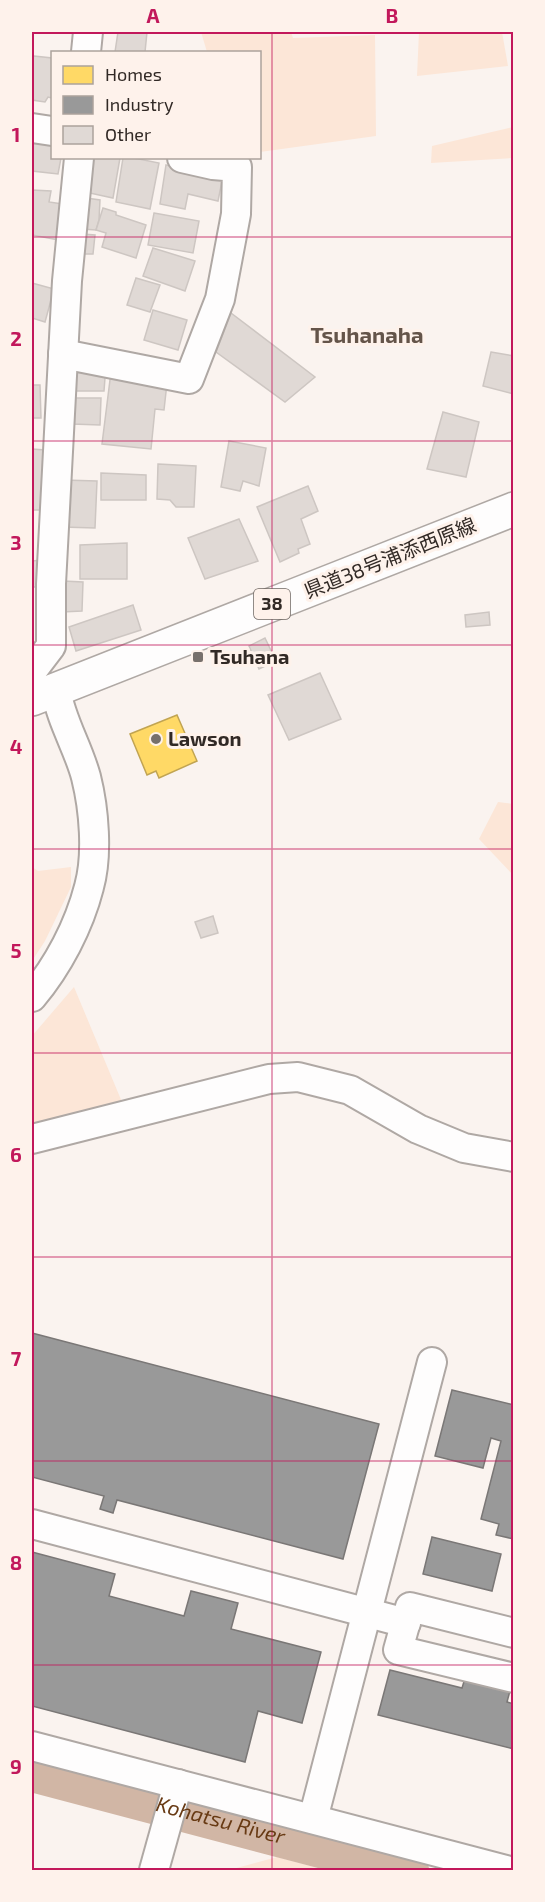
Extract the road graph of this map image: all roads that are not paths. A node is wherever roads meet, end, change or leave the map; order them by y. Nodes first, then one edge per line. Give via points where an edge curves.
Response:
1 (88, 32) edge
2 (86, 51) edge
3 (32, 128) edge
4 (51, 131) edge
5 (79, 159) edge
6 (186, 159) edge
7 (63, 354) junction
8 (513, 509) edge
9 (41, 647) edge
10 (38, 688) edge
11 (32, 997) edge
12 (32, 1138) edge
13 (513, 1156) edge
14 (432, 1362) dead end
15 (32, 1524) edge
16 (366, 1612) junction
17 (405, 1623) junction
18 (513, 1633) edge
19 (513, 1678) edge
20 (32, 1746) edge
21 (176, 1791) junction
22 (313, 1820) junction
23 (154, 1870) edge
24 (506, 1870) edge

1 - 2 street
3 - 4 street
5 - 7 street
6 - 7 street via 237,167 236,214 220,299 189,379
7 - 9 street via 51,584
8 - 10 main road, 県道38号浦添西原線 / 38
9 - 10 street
10 - 11 street via 60,710 85,776 94,857 90,887 78,919 60,957
12 - 13 street via 269,1079 298,1077 350,1090 418,1129 464,1148
14 - 16 street
15 - 16 street
16 - 17 street
16 - 22 street
17 - 18 street via 410,1607
17 - 19 street via 398,1650
20 - 21 street
21 - 22 street
21 - 23 street
22 - 24 street

